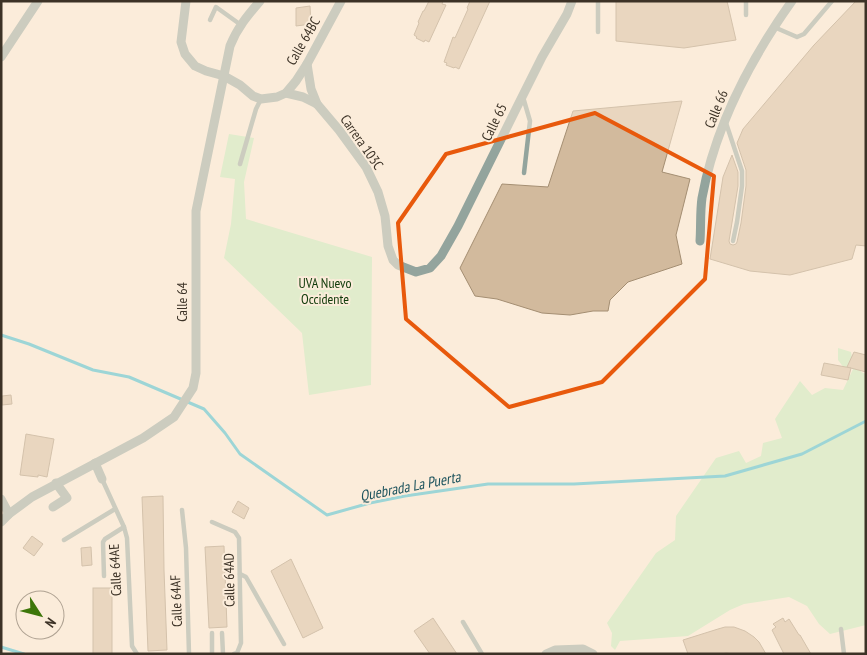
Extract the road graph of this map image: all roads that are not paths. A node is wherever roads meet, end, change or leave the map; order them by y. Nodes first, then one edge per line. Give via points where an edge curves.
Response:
1 (38, 1) edge
2 (260, 1) edge
3 (572, 1) edge
4 (598, 1) edge
5 (746, 1) edge
6 (792, 1) edge
7 (832, 1) edge
8 (340, 2) edge
9 (186, 3) edge
10 (746, 15) dead end
11 (210, 20) dead end
12 (241, 25) junction
13 (774, 27) junction
14 (598, 32) dead end
15 (1, 57) edge
16 (307, 64) junction
17 (224, 76) junction
18 (286, 92) junction
19 (522, 96) junction
20 (261, 99) junction
21 (317, 104) junction
22 (725, 119) junction
23 (240, 164) dead end
24 (524, 173) dead end
25 (700, 241) dead end
26 (733, 241) dead end
27 (441, 256) joint
28 (95, 463) junction
29 (102, 479) joint
30 (56, 483) junction
31 (1, 499) edge
32 (52, 507) dead end
33 (115, 509) junction
34 (182, 510) dead end
35 (9, 514) junction
36 (1, 522) edge
37 (212, 522) dead end
38 (124, 528) junction
39 (64, 540) dead end
40 (240, 574) junction
41 (104, 576) dead end
42 (463, 622) dead end
43 (841, 629) dead end
44 (212, 633) dead end
45 (222, 633) dead end
46 (284, 644) dead end
47 (136, 653) edge
48 (236, 653) edge
49 (189, 654) edge
50 (212, 654) edge
51 (222, 654) edge
52 (482, 654) edge
53 (546, 654) edge
54 (593, 654) edge
55 (844, 654) edge

1 - 15 street
2 - 12 street, Calle 64
3 - 19 street, Calle 65
4 - 14 lane
5 - 10 lane
6 - 13 street, Calle 66
7 - 13 lane via 804,34 797,36
8 - 16 street, Calle 64BC
9 - 17 street via 181,42 185,54 195,66
11 - 12 lane via 216,7
12 - 17 street, Calle 64 via 230,46
13 - 22 street, Calle 66
16 - 18 street, Calle 64BC
16 - 21 street
17 - 20 street
17 - 28 street, Calle 64 via 196,211 196,373 193,388 174,417 143,438
18 - 20 street via 278,97
18 - 21 street
19 - 24 lane via 530,121
19 - 27 street, Calle 65
20 - 23 lane
21 - 27 street, Carrera 103C via 366,167 385,216 393,260 416,272 430,268
22 - 25 street, Calle 66 via 702,200
22 - 26 lane via 742,171
28 - 29 street, Calle 64AE
28 - 30 street, Calle 64
29 - 33 lane, Calle 64AE
30 - 32 street via 67,498
30 - 35 street, Calle 64
31 - 35 street
33 - 38 lane, Calle 64AE
33 - 39 lane
34 - 49 lane, Calle 64AF
35 - 36 street, Calle 64
37 - 40 lane, Calle 64AD via 234,532 239,538
38 - 41 lane via 103,542
38 - 47 lane, Calle 64AE via 128,542 132,646
40 - 46 lane via 246,577
40 - 48 lane, Calle 64AD via 241,643
42 - 52 lane
43 - 55 lane
44 - 50 lane
45 - 51 lane
53 - 54 street via 555,650 583,649

